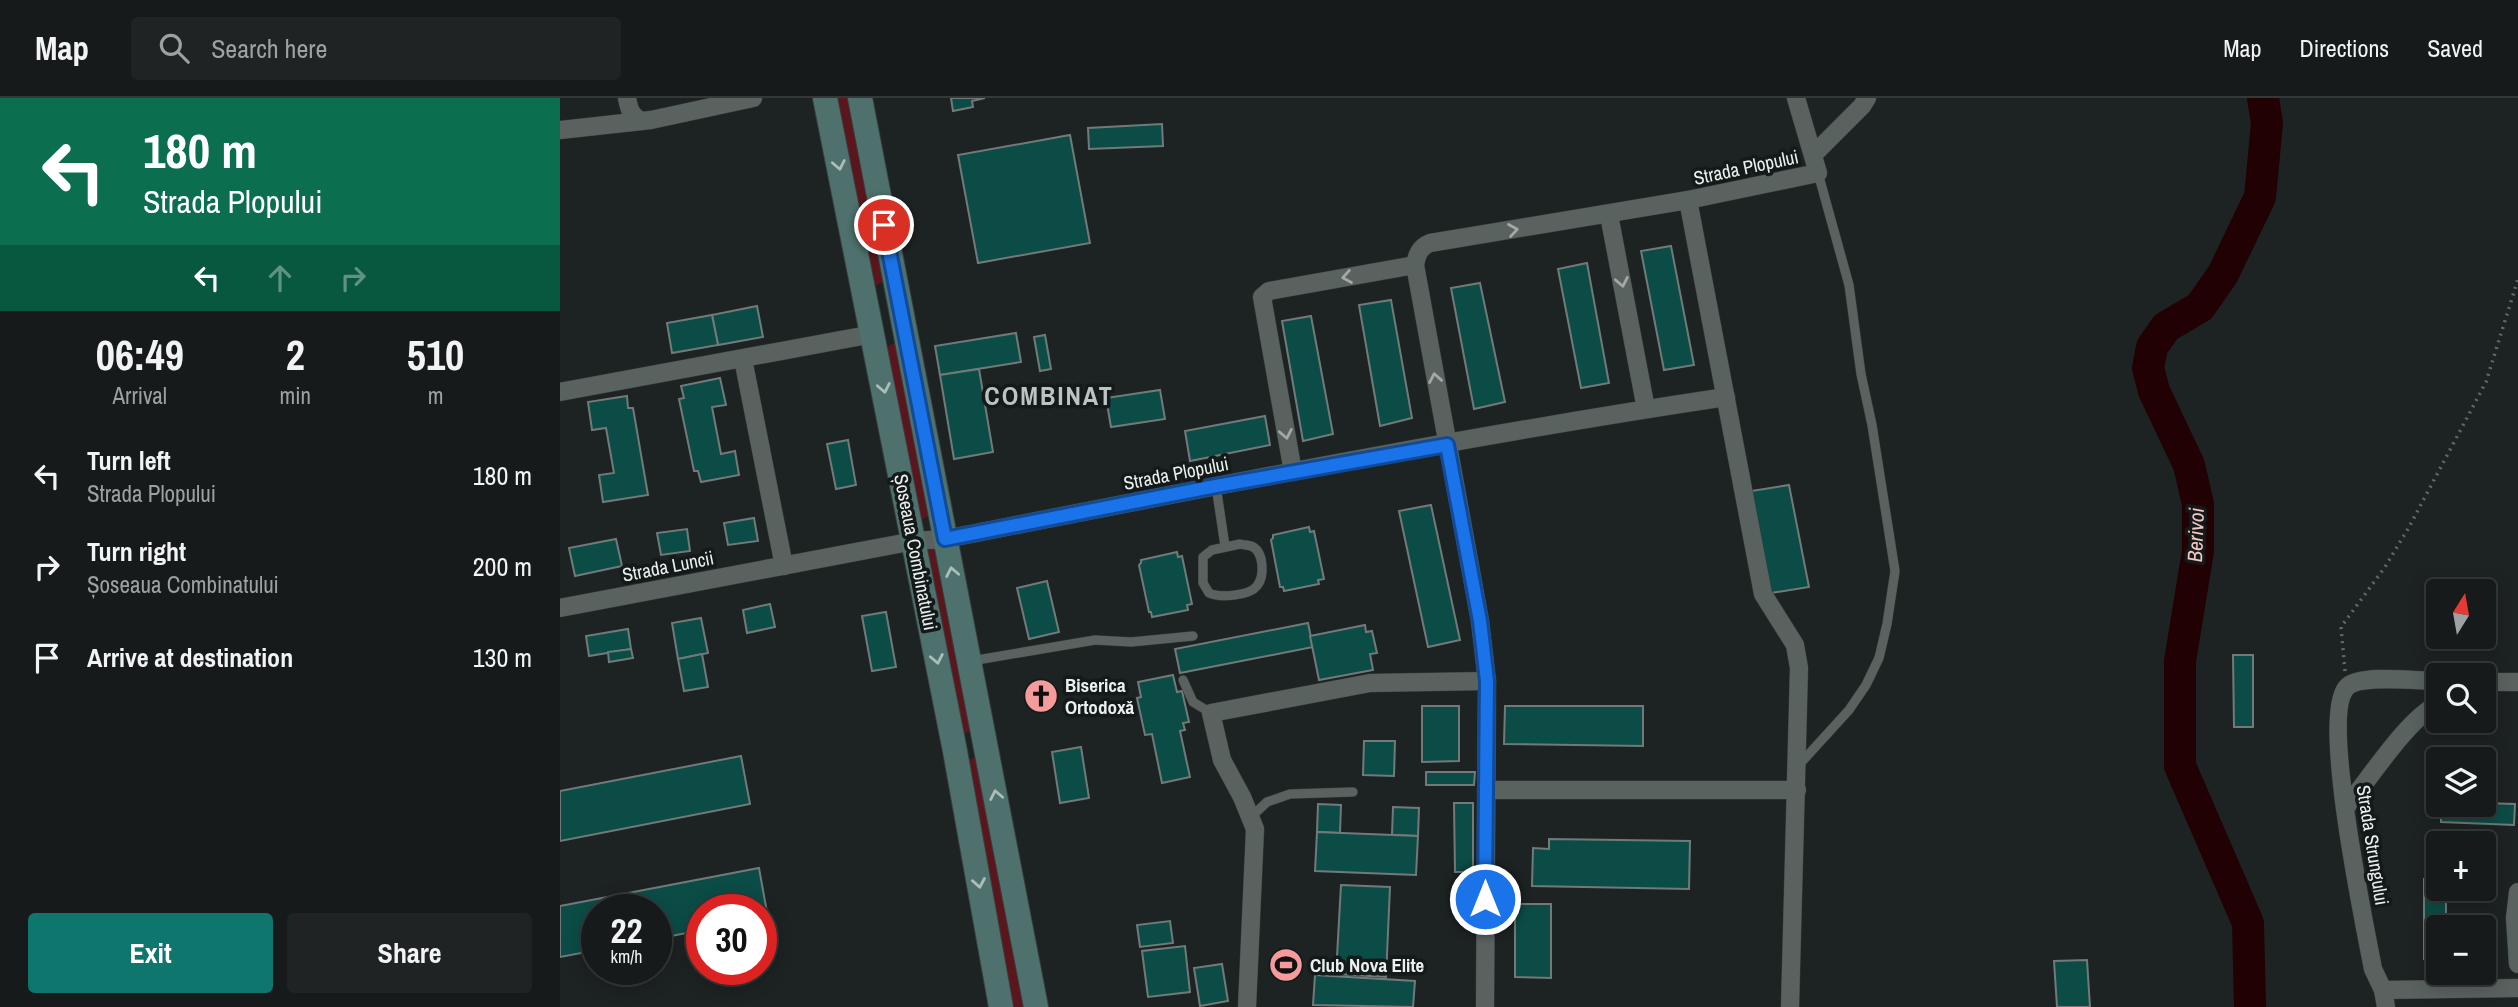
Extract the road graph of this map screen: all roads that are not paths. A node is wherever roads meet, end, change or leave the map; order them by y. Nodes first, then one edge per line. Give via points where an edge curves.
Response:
1 (627, 98) edge
2 (753, 98) edge
3 (825, 98) edge
4 (860, 98) edge
5 (1796, 98) edge
6 (1867, 98) edge
7 (641, 121) junction
8 (560, 131) edge
9 (1814, 154) junction
10 (1818, 173) junction
11 (1688, 200) junction
12 (1609, 215) junction
13 (1415, 265) junction
14 (903, 327) junction
15 (873, 334) junction
16 (743, 359) junction
17 (560, 392) edge
18 (1726, 397) junction
19 (1646, 409) junction
20 (1447, 445) junction
21 (1293, 472) junction
22 (1216, 486) junction
23 (945, 539) junction
24 (914, 541) junction
25 (1225, 546) junction
26 (784, 566) junction
27 (560, 608) edge
28 (1193, 636) dead end
29 (970, 662) junction
30 (1183, 680) dead end
31 (1487, 681) junction
32 (2426, 681) edge
33 (2518, 682) edge
34 (2496, 683) edge
35 (2426, 711) edge
36 (1211, 713) junction
37 (986, 746) junction
38 (955, 751) junction
39 (1797, 767) junction
40 (1486, 790) junction
41 (1797, 790) junction
42 (1353, 792) dead end
43 (2345, 808) junction
44 (1250, 818) junction
45 (2518, 892) edge
46 (2518, 964) edge
47 (2518, 988) edge
48 (2385, 998) edge
49 (1001, 1007) edge
50 (1036, 1007) edge
51 (1247, 1007) edge
52 (1485, 1007) edge
53 (1790, 1007) edge

1 - 7 street via 629,109
2 - 7 street
3 -> 15 main road, Șoseaua Combinatului
4 - 14 main road, Șoseaua Combinatului
5 - 9 street, Strada Plopului
6 - 9 street
7 - 8 street
9 - 10 street, Strada Plopului
10 - 11 street, Strada Plopului
10 - 39 lane via 1849,285 1895,571 1879,658 1866,685
11 - 12 street, Strada Plopului
11 - 18 street, Strada Plopului
13 -> 12 street, Strada Plopului via 1418,253 1430,243
12 -> 19 street
20 -> 13 street
13 -> 21 street via 1269,291 1262,298
14 - 15 main road
14 - 23 main road, Șoseaua Combinatului
15 - 16 street
15 -> 24 main road, Șoseaua Combinatului
16 - 17 street
16 - 26 street
18 - 19 street, Strada Plopului
18 - 39 street, Strada Plopului via 1763,594 1795,645 1800,668
19 - 20 street, Strada Plopului
20 - 21 street, Strada Plopului
20 - 31 street
21 - 22 street, Strada Plopului
22 - 23 street, Strada Plopului
22 - 25 lane
23 - 24 street, Strada Plopului
29 -> 23 main road, Șoseaua Combinatului
24 - 26 street, Strada Luncii
24 -> 38 main road, Șoseaua Combinatului
25 - 25 lane via 1253,546 1260,554 1262,574 1250,591 1222,596 1205,587 1203,557
26 - 27 street, Strada Luncii
28 - 29 lane via 1095,640
29 - 37 main road, Șoseaua Combinatului
30 - 36 lane via 1193,702
31 - 36 street via 1370,683
31 - 40 street
32 - 43 street, Strada Strungului via 2362,680 2346,687 2340,699 2338,740
33 - 34 street
35 - 43 street
36 - 44 street via 1222,760
37 - 38 main road
50 -> 37 main road, Șoseaua Combinatului
38 -> 49 main road, Șoseaua Combinatului
39 - 41 street
40 - 41 street
40 - 52 street
41 - 53 street
42 - 44 lane via 1290,794 1267,802
43 - 48 street, Strada Strungului via 2373,969
44 - 51 street via 1255,829
45 - 46 street
47 - 48 street

